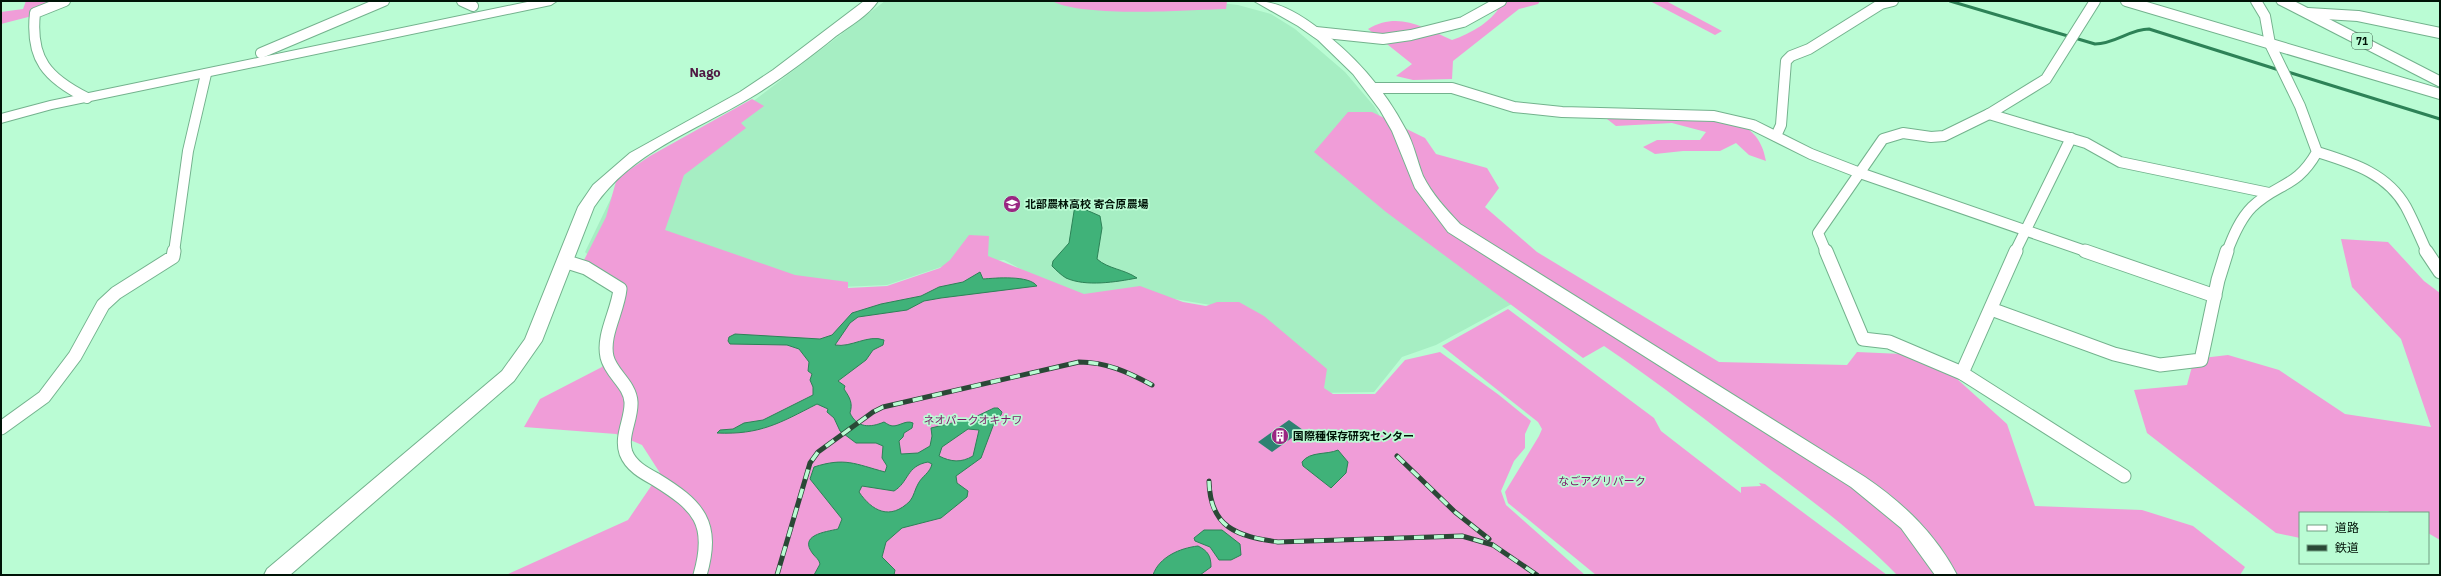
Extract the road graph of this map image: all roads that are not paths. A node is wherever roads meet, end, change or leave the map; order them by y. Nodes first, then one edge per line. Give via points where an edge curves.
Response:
1 (65, 1) edge
2 (384, 1) edge
3 (462, 1) edge
4 (551, 1) edge
5 (872, 1) edge
6 (1260, 1) edge
7 (1501, 1) edge
8 (1893, 1) edge
9 (2095, 1) edge
10 (2126, 1) edge
11 (2256, 1) edge
12 (2283, 1) edge
13 (473, 6) dead end
14 (2308, 13) junction
15 (1316, 32) junction
16 (2440, 33) edge
17 (2270, 44) junction
18 (261, 53) dead end
19 (206, 74) junction
20 (2440, 82) edge
21 (1372, 88) junction
22 (2440, 94) edge
23 (87, 98) junction
24 (1989, 114) junction
25 (1, 119) edge
26 (1776, 136) junction
27 (2071, 138) junction
28 (2317, 152) junction
29 (1860, 173) junction
30 (2268, 193) junction
31 (2025, 230) junction
32 (564, 261) junction
33 (2440, 272) edge
34 (2215, 296) junction
35 (1991, 309) junction
36 (1962, 373) junction
37 (1, 428) edge
38 (2124, 476) dead end
39 (275, 575) edge
40 (700, 575) edge
41 (1946, 575) edge

1 - 23 street via 35,12 34,41 41,64 69,90
2 - 18 street
3 - 13 street
4 - 19 street
5 - 32 street via 746,94 643,152 610,174 593,194
6 - 15 street via 1285,12
7 - 15 street via 1463,22 1411,35 1383,39
8 - 26 street via 1881,4 1786,61 1781,125
9 - 24 street via 2046,79
10 - 17 street
11 - 17 street via 2265,16
12 - 14 main road, 71
14 - 16 street via 2364,16
14 - 20 main road, 71
15 - 21 street via 1336,48
17 - 22 street
17 - 28 street via 2300,106
19 - 23 street
19 - 37 street via 188,151 173,257 116,293 103,305 75,356 44,397
21 - 26 street via 1452,88 1514,107 1554,112 1714,116 1753,125
21 - 41 street via 1389,112 1406,144 1418,181 1434,206 1454,228 1858,482 1910,522 1930,546
23 - 25 street
24 - 27 street
24 - 29 street via 1943,136 1892,133 1883,139
26 - 29 street via 1811,154
27 - 30 street via 2086,143 2120,162
27 - 31 street
28 - 30 street via 2297,179
28 - 33 street via 2378,174 2393,188 2414,221 2433,265
29 - 31 street
29 - 36 street via 1818,233 1864,339 1889,342
30 - 34 street via 2250,209 2233,234
31 - 34 street
31 - 35 street
32 - 39 street via 533,341 508,376
32 - 40 street via 576,262 620,289 620,299 606,348 606,360 628,389 631,404 624,430 624,445 630,460 685,499 698,512 705,526 706,558
34 - 35 street via 2201,360 2180,364 2160,365 2114,354
35 - 36 street
36 - 38 street

